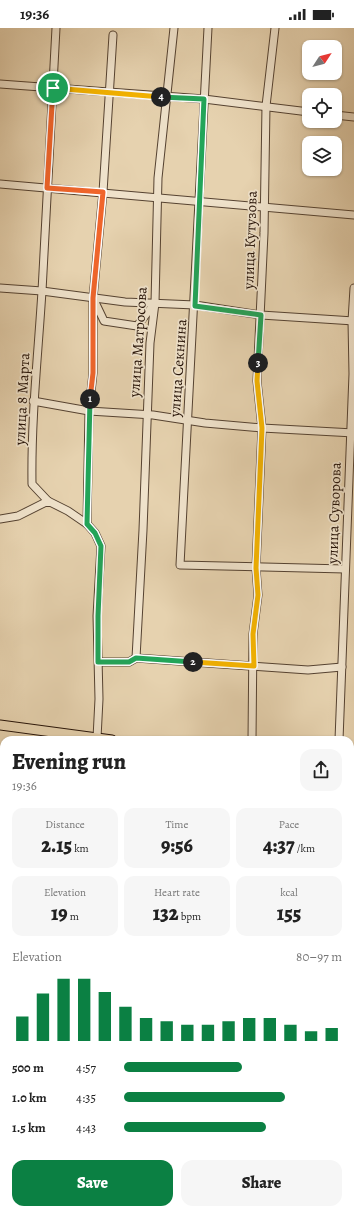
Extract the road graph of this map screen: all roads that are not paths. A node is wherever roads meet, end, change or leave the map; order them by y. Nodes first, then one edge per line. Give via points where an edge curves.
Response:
1 (56, 28) edge
2 (174, 28) edge
3 (208, 28) edge
4 (275, 28) edge
5 (113, 35) dead end
6 (0, 84) edge
7 (53, 88) junction
8 (110, 91) junction
9 (168, 98) junction
10 (204, 99) junction
11 (266, 106) junction
12 (302, 111) edge
13 (342, 116) edge
14 (354, 117) edge
15 (0, 184) edge
16 (47, 188) junction
17 (103, 192) junction
18 (157, 197) junction
19 (198, 202) junction
20 (264, 208) junction
21 (354, 215) edge
22 (0, 288) edge
23 (354, 288) edge
24 (42, 291) junction
25 (93, 298) junction
26 (155, 303) junction
27 (195, 306) junction
28 (261, 315) junction
29 (353, 321) edge
30 (33, 401) junction
31 (89, 411) junction
32 (146, 414) junction
33 (187, 419) junction
34 (262, 428) junction
35 (352, 433) edge
36 (48, 501) junction
37 (0, 519) edge
38 (87, 524) junction
39 (256, 568) junction
40 (345, 570) junction
41 (136, 658) junction
42 (98, 662) junction
43 (254, 666) junction
44 (342, 667) junction
45 (0, 725) edge
46 (82, 736) edge
47 (97, 736) edge
48 (252, 736) edge
49 (340, 736) edge

1 - 7 street
2 - 9 street, улица Матросова
3 - 10 street, улица Секнина
4 - 11 street, улица Кутузова
5 - 8 street
6 - 7 street
7 - 8 street
7 - 16 street
8 - 9 street
8 - 17 street
9 - 10 street
9 - 18 street, улица Матросова
10 - 11 street
10 - 19 street, улица Секнина
11 - 12 street
11 - 20 street, улица Кутузова
13 - 14 street
15 - 16 street
16 - 17 street
16 - 24 street
17 - 18 street
17 - 25 street
18 - 19 street
18 - 26 street, улица Матросова
19 - 20 street
19 - 27 street, улица Секнина
20 - 21 street
20 - 28 street, улица Кутузова
22 - 24 street
23 - 29 street, улица Суворова
24 - 25 street
24 - 30 street, улица 8 Марта
25 - 26 street
25 - 26 street via 104,320 137,326
25 - 31 street via 93,373
26 - 27 street
26 - 32 street, улица Матросова
27 - 28 street
27 - 33 street, улица Секнина
28 - 29 street
28 - 34 street, улица Кутузова via 257,381
29 - 35 street, улица Суворова
30 - 31 street
30 - 36 street, улица 8 Марта via 32,484
31 - 32 street
31 - 38 street
32 - 33 street
32 - 41 street, улица Матросова
33 - 34 street
33 - 39 street, улица Секнина via 180,565
34 - 35 street
34 - 39 street, улица Кутузова
35 - 40 street, улица Суворова
36 - 37 street via 18,516
36 - 38 street
38 - 42 street via 101,546
39 - 40 street
39 - 43 street, улица Кутузова via 258,595 253,634
40 - 44 street, улица Суворова
41 - 42 street via 129,662
41 - 43 street
42 - 47 street
43 - 44 street via 308,670
43 - 48 street, улица Кутузова
44 - 49 street, улица Суворова
45 - 46 main road

